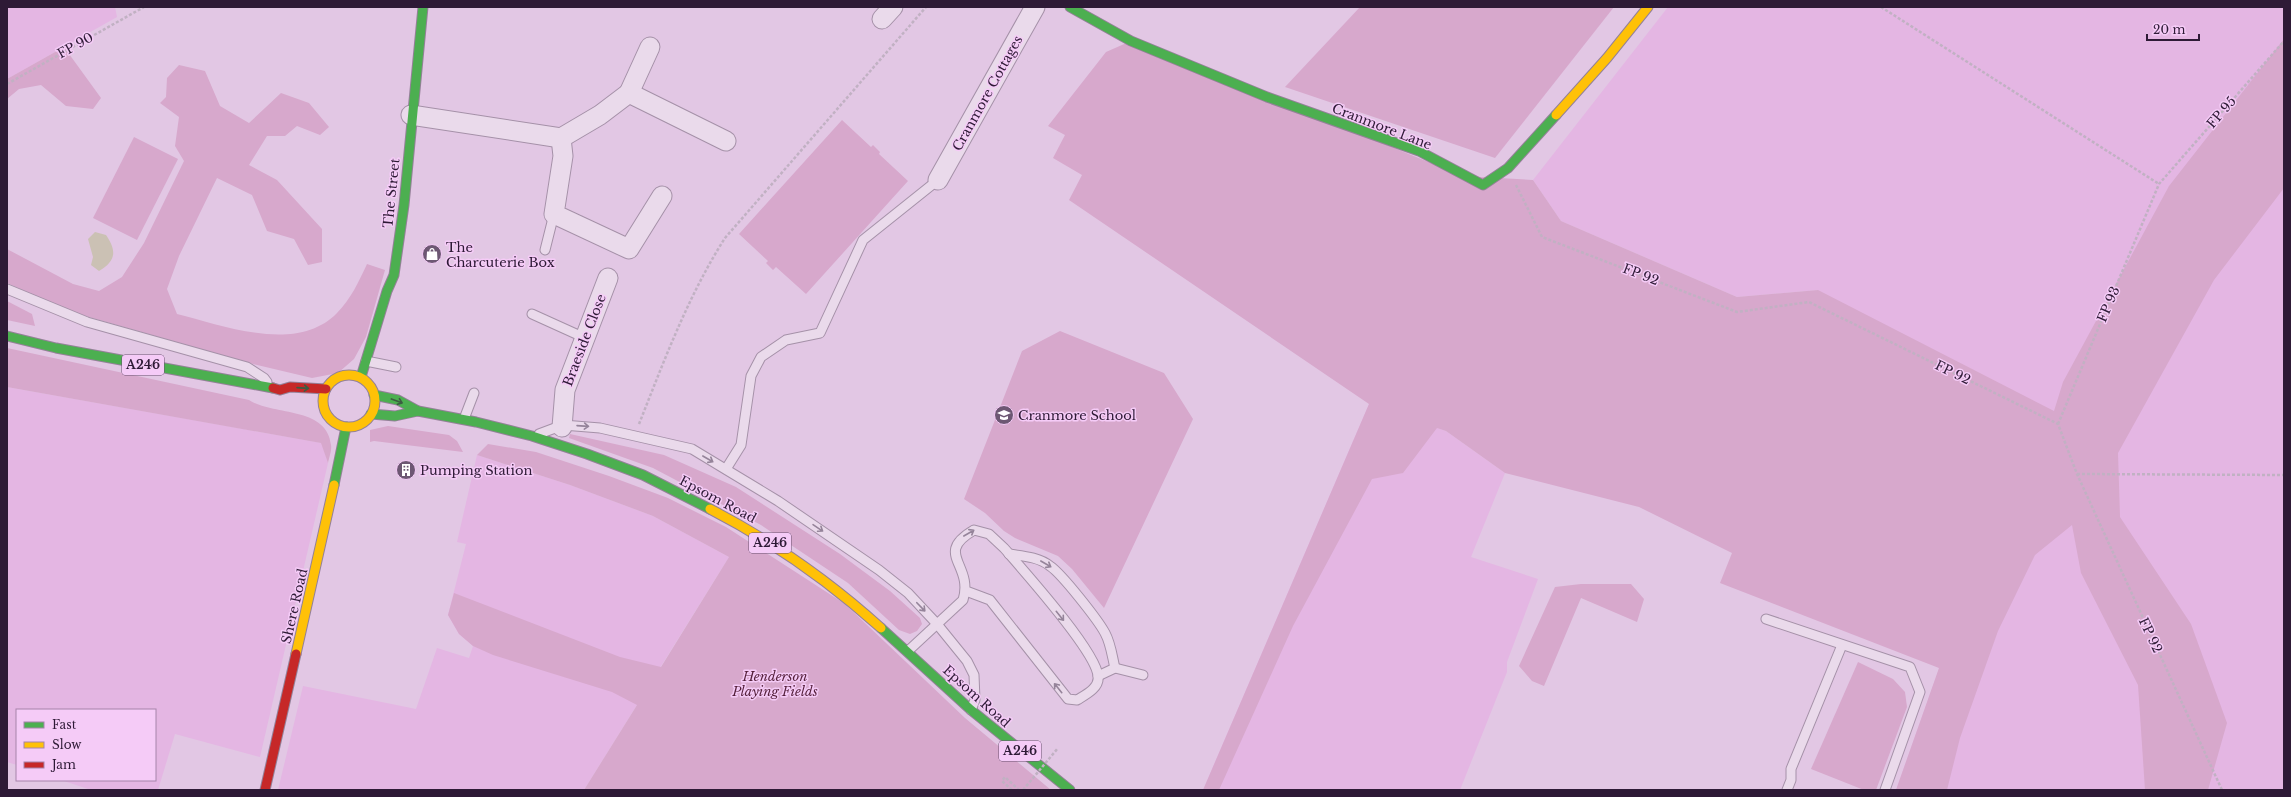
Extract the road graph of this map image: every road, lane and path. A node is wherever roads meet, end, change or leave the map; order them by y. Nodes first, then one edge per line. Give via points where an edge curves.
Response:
1 (144, 7) edge
2 (423, 7) edge
3 (926, 7) edge
4 (1036, 7) edge
5 (1070, 7) edge
6 (1648, 7) edge
7 (1881, 7) edge
8 (2284, 41) edge
9 (650, 47) dead end
10 (7, 84) edge
11 (629, 93) junction
12 (411, 115) junction
13 (560, 138) junction
14 (726, 141) dead end
15 (1508, 168) junction
16 (938, 180) joint
17 (2159, 184) junction
18 (662, 196) dead end
19 (554, 214) junction
20 (545, 250) dead end
21 (608, 278) dead end
22 (7, 289) edge
23 (532, 314) dead end
24 (7, 336) edge
25 (585, 338) junction
26 (365, 361) junction
27 (396, 367) dead end
28 (361, 377) junction
29 (276, 389) junction
30 (326, 389) junction
31 (474, 392) dead end
32 (374, 394) junction
33 (289, 396) dead end
34 (311, 405) dead end
35 (325, 411) junction
36 (418, 411) junction
37 (371, 414) junction
38 (464, 419) junction
39 (2058, 424) junction
40 (562, 426) junction
41 (346, 427) junction
42 (532, 436) junction
43 (635, 436) junction
44 (726, 469) junction
45 (2077, 474) junction
46 (2284, 475) edge
47 (1009, 554) junction
48 (966, 591) junction
49 (1766, 619) dead end
50 (937, 624) junction
51 (1842, 645) junction
52 (908, 651) junction
53 (1115, 668) junction
54 (1143, 675) dead end
55 (1098, 676) junction
56 (971, 710) junction
57 (1058, 748) dead end
58 (264, 790) edge
59 (1012, 790) edge
60 (1019, 790) edge
61 (1023, 790) edge
62 (1070, 790) edge
63 (1787, 790) edge
64 (1885, 790) edge
65 (2222, 790) edge

1 - 10 path, FP 90
2 - 12 street, The Street
3 - 43 path via 725,238 671,342
4 - 16 street, Cranmore Cottages
5 - 15 street, Cranmore Lane via 1131,41 1267,97 1419,151 1483,185
6 - 15 street, Cranmore Lane via 1607,58
7 - 17 path
8 - 17 path, FP 95
9 - 11 street
11 - 13 street via 600,115
11 - 14 street
12 - 13 street
12 - 26 street, The Street via 404,205 394,275
13 - 19 street via 563,156
15 - 39 path, FP 92 via 1542,237 1737,312 1810,302
16 - 44 lane via 862,240 820,333 786,340 761,357 751,376 741,445
17 - 39 path, FP 93
18 - 19 street via 629,249
19 - 20 lane
21 - 25 street, Braeside Close
22 - 29 lane via 88,322 247,367
23 - 25 lane
24 - 29 street, A246 via 64,350
25 - 40 street, Braeside Close via 565,390
26 - 27 lane
26 - 28 street, The Street
28 - 30 street via 344,375 335,379
28 - 32 street via 370,385
29 -> 30 street, A246
29 - 33 street, A246
30 - 35 street via 323,402
31 - 38 lane
32 -> 36 street, Epsom Road / A246 via 398,400
32 - 37 street via 375,405
34 - 35 street
35 - 41 street via 336,423
36 - 37 street, Epsom Road / A246 via 395,416
36 - 38 street, Epsom Road / A246
37 - 41 street via 357,426
38 - 42 street, Epsom Road / A246
39 - 45 path, FP 92
40 - 42 lane
40 -> 43 lane via 600,428
41 - 58 street, Shere Road
42 - 52 street, Epsom Road / A246 via 643,476 746,528 830,584
43 -> 44 lane via 692,449
44 -> 50 lane via 879,570 908,593
45 - 46 path
45 - 65 path, FP 92
48 -> 47 lane via 964,574 954,553 957,543 966,535 974,530 990,534
47 -> 53 lane via 1034,558 1050,565 1104,631
47 -> 55 lane via 1086,648
48 - 50 lane via 963,600
55 -> 48 lane via 1096,686 1087,693 1077,700 1068,699 990,600
49 - 51 lane
50 - 52 lane
50 - 56 lane via 967,661 974,675 976,700
51 - 63 lane via 1791,769 1791,780
51 - 64 lane via 1910,667 1920,692
52 - 56 street, Epsom Road / A246
53 - 54 lane
53 - 55 lane
56 - 62 street, Epsom Road / A246
57 - 61 path, bridge
59 - 60 path via 1002,781 1004,777

